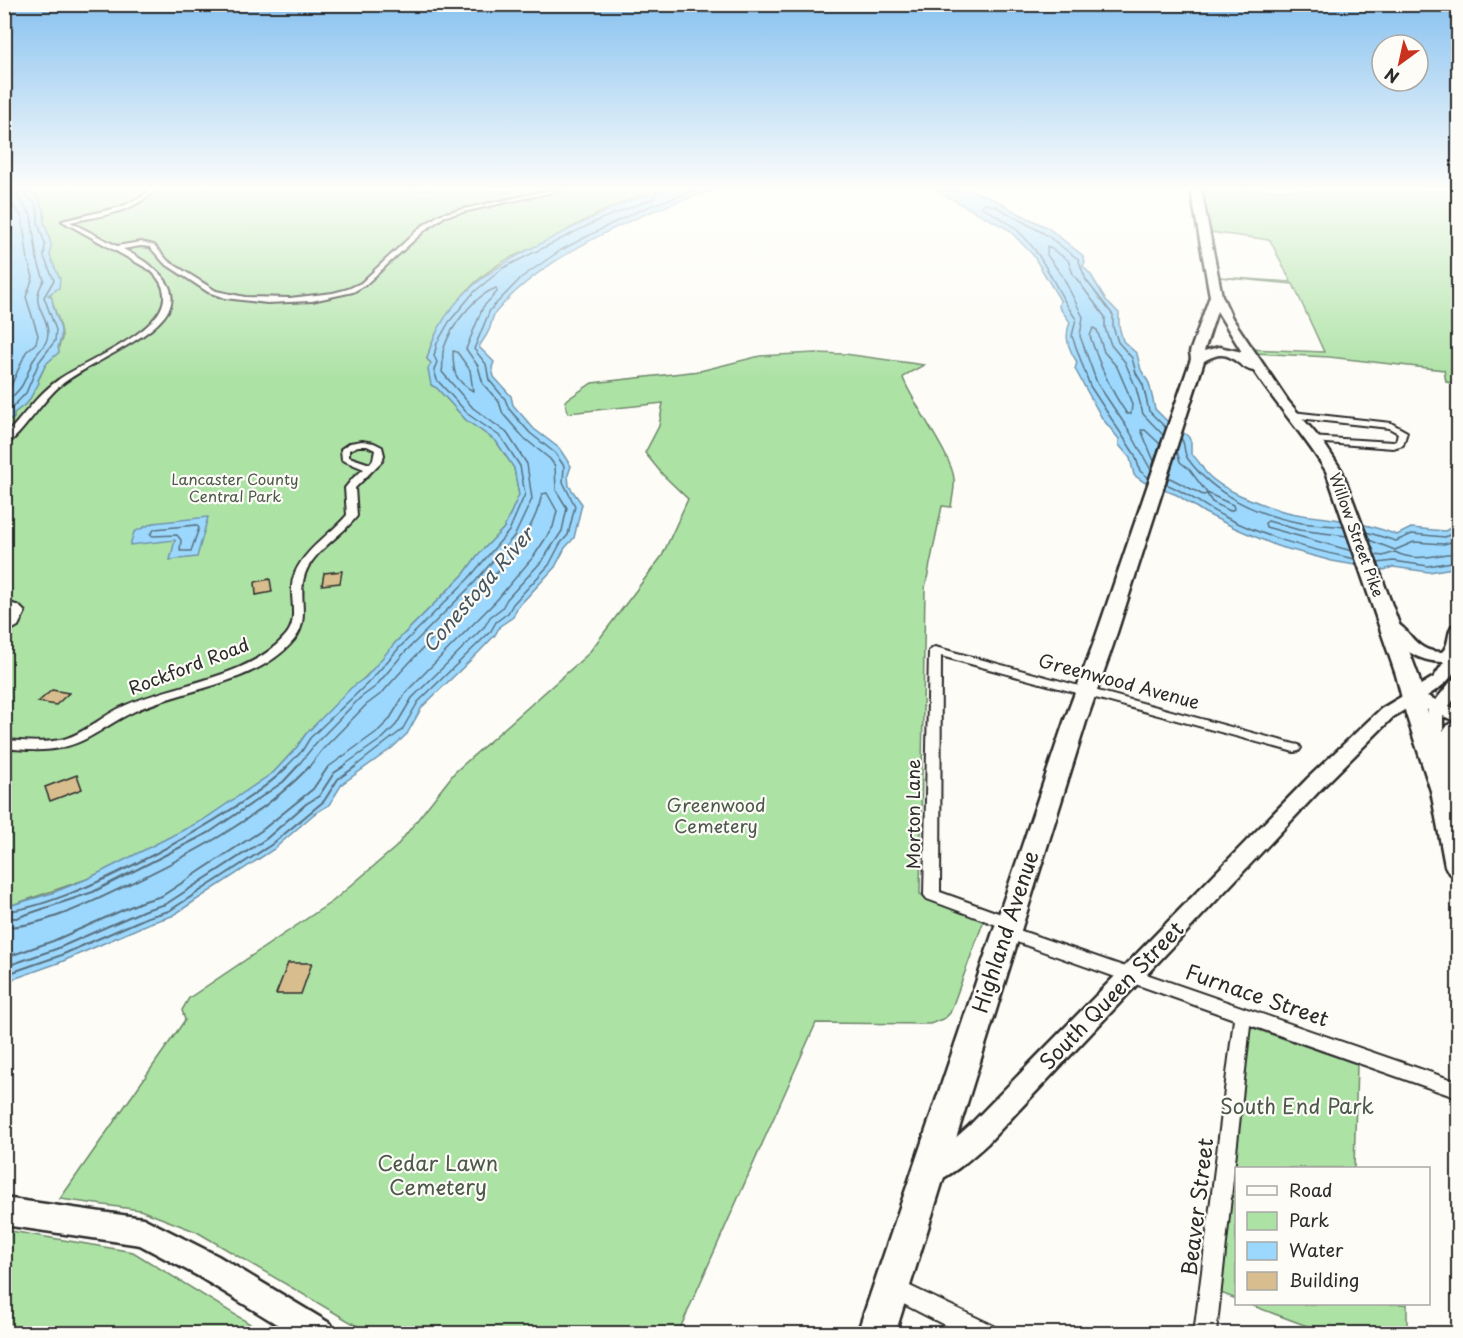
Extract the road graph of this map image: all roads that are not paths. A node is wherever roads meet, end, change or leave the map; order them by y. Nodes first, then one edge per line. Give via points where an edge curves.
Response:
1 (122, 252) edge
2 (157, 252) edge
3 (397, 252) edge
4 (1208, 252) edge
5 (1216, 296) junction
6 (1197, 359) junction
7 (1288, 410) junction
8 (1312, 439) junction
9 (4, 442) edge
10 (371, 468) dead end
11 (4, 604) edge
12 (1386, 618) junction
13 (1458, 629) edge
14 (4, 631) edge
15 (1455, 650) junction
16 (935, 651) joint
17 (1458, 684) edge
18 (1087, 691) junction
19 (1413, 697) junction
20 (1438, 707) junction
21 (1458, 716) edge
22 (1458, 726) edge
23 (4, 744) edge
24 (1294, 748) dead end
25 (1458, 767) edge
26 (1458, 796) edge
27 (1458, 866) edge
28 (1007, 927) junction
29 (1131, 976) junction
30 (1243, 1015) junction
31 (1458, 1090) edge
32 (927, 1173) junction
33 (4, 1211) edge
34 (891, 1287) junction
35 (321, 1334) edge
36 (876, 1334) edge
37 (986, 1334) edge
38 (1205, 1334) edge

1 - 9 street via 160,277 167,293 162,316 134,340 62,381
2 - 3 street via 164,261 226,297 273,301 343,293 359,286
4 - 5 highway, Willow Street Pike
5 - 6 highway, Willow Street Pike
5 - 7 highway, Willow Street Pike via 1237,337
6 - 7 highway via 1218,351 1242,356
6 - 18 highway, Willow Street Pike
7 - 8 highway, Willow Street Pike
7 - 8 street via 1391,426 1403,432 1400,443 1393,445
8 - 12 highway, Willow Street Pike via 1334,471
10 - 23 street, Rockford Road via 349,488 352,516 303,569 296,589 300,610 295,632 279,648 231,675 127,710 71,741 38,746
11 - 14 street via 19,612 14,624
12 - 15 main road via 1420,655 1446,657
12 - 19 highway, Willow Street Pike
13 - 15 main road, South Queen Street
15 - 19 main road, South Queen Street via 1440,681
16 - 18 street, Greenwood Avenue
16 - 28 street, Morton Lane via 932,895
17 - 20 main road
18 - 24 street, Greenwood Avenue
18 - 28 highway, Highland Avenue
19 - 20 main road
19 - 27 highway, Willow Street Pike via 1443,791
19 - 29 main road, South Queen Street via 1387,712 1315,783
20 - 21 main road
20 - 26 main road via 1433,728
22 - 25 main road via 1452,731 1450,742
28 - 29 street, Furnace Street
28 - 32 highway, Highland Avenue
29 - 30 street, Furnace Street
29 - 32 main road, South Queen Street via 978,1136
30 - 31 street, Furnace Street
30 - 38 street, Beaver Street
32 - 34 highway
33 - 35 main road via 143,1232
34 - 36 highway
34 - 37 street

